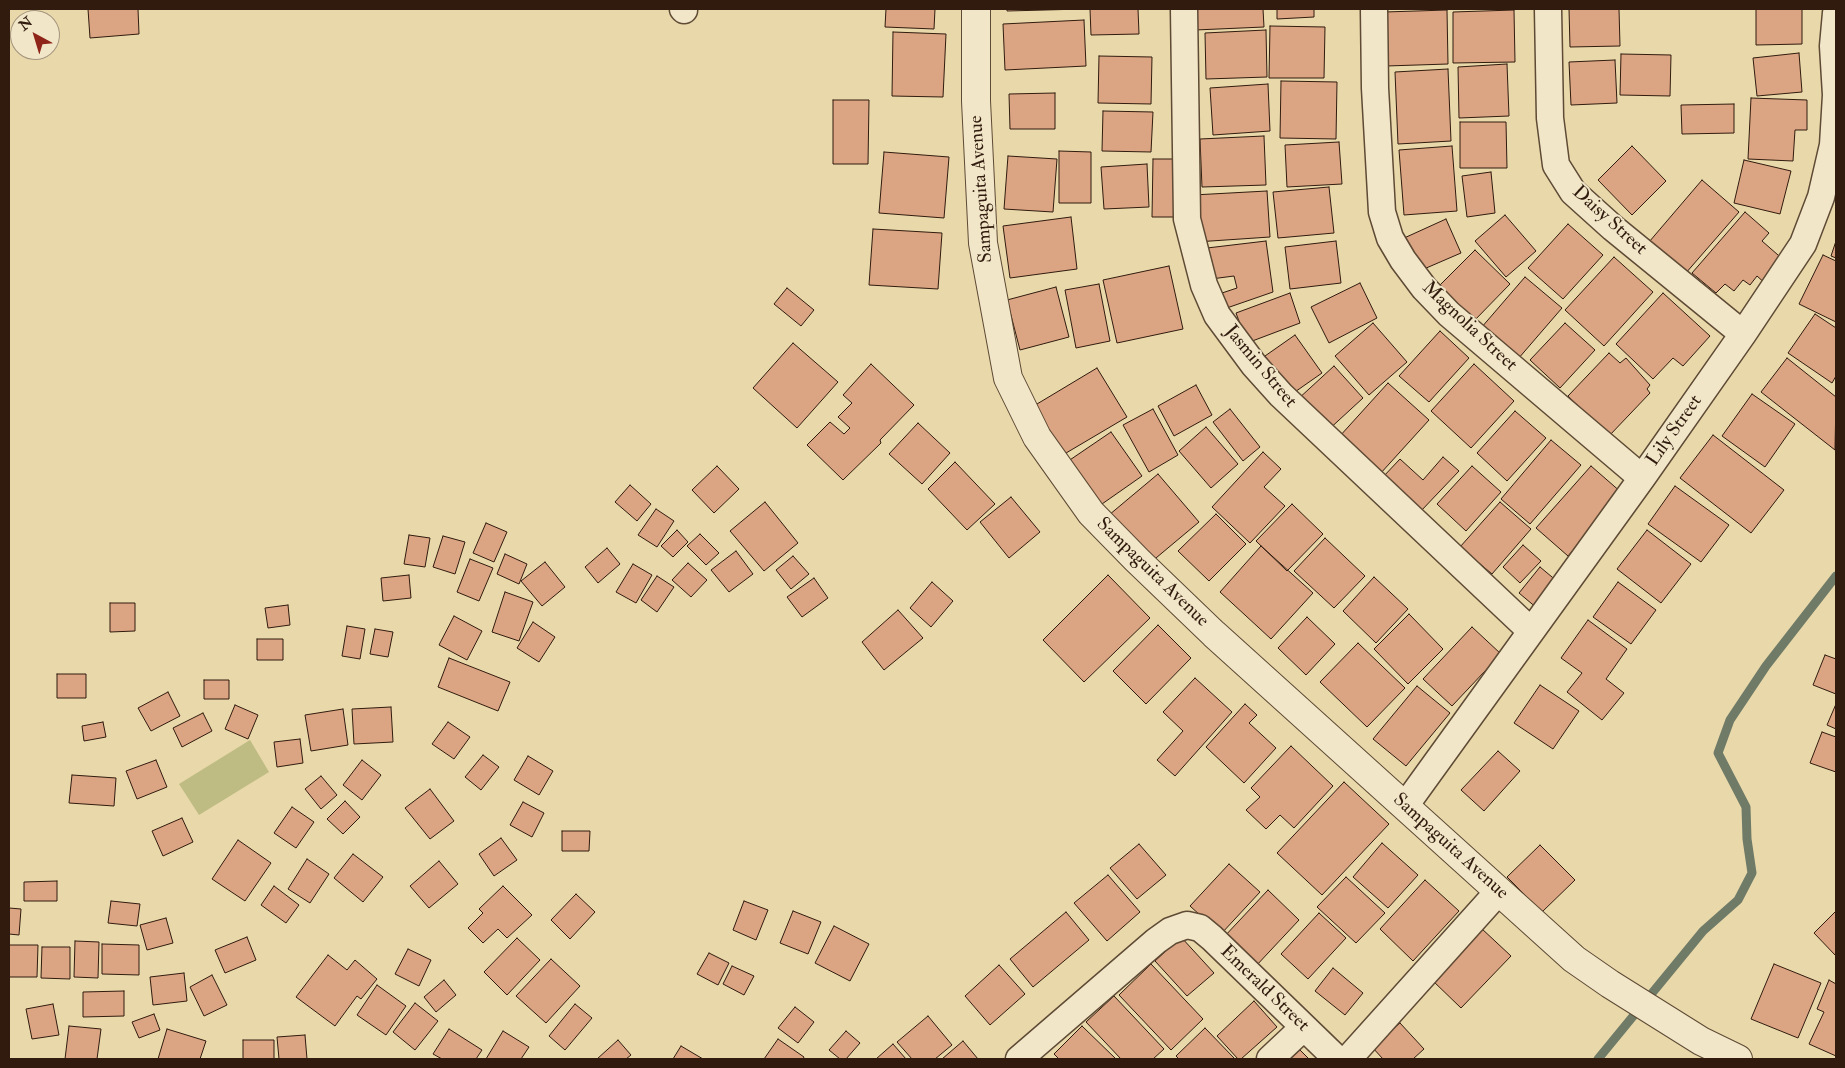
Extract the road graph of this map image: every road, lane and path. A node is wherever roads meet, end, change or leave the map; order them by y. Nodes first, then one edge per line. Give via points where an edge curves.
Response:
1 (976, 9) edge
2 (1184, 9) edge
3 (1374, 9) edge
4 (1548, 9) edge
5 (1836, 13) edge
6 (1743, 334) junction
7 (1642, 478) junction
8 (1531, 631) junction
9 (1405, 806) junction
10 (1498, 891) junction
11 (1303, 1028) junction
12 (1019, 1059) edge
13 (1270, 1059) edge
14 (1338, 1059) edge
15 (1348, 1059) edge
16 (1738, 1059) edge

1 - 9 street, Sampaguita Avenue via 976,101 983,243 1008,378 1037,437 1091,513 1137,560
2 - 8 street, Jasmin Street via 1187,219 1204,285 1217,315 1280,395
3 - 7 street, Magnolia Street via 1382,212 1390,238 1424,288 1449,314
4 - 6 street, Daisy Street via 1550,118 1556,165 1573,192
5 - 6 street, Lily Street via 1833,146 1822,197 1803,244
6 - 7 street, Lily Street
7 - 8 street, Lily Street
8 - 9 street, Lily Street
9 - 10 street, Sampaguita Avenue
10 - 15 street
10 - 16 street, Sampaguita Avenue via 1574,959 1701,1041
11 - 12 street, Emerald Street via 1212,938 1200,928 1187,925 1156,941
11 - 13 street
11 - 14 street, Emerald Street

